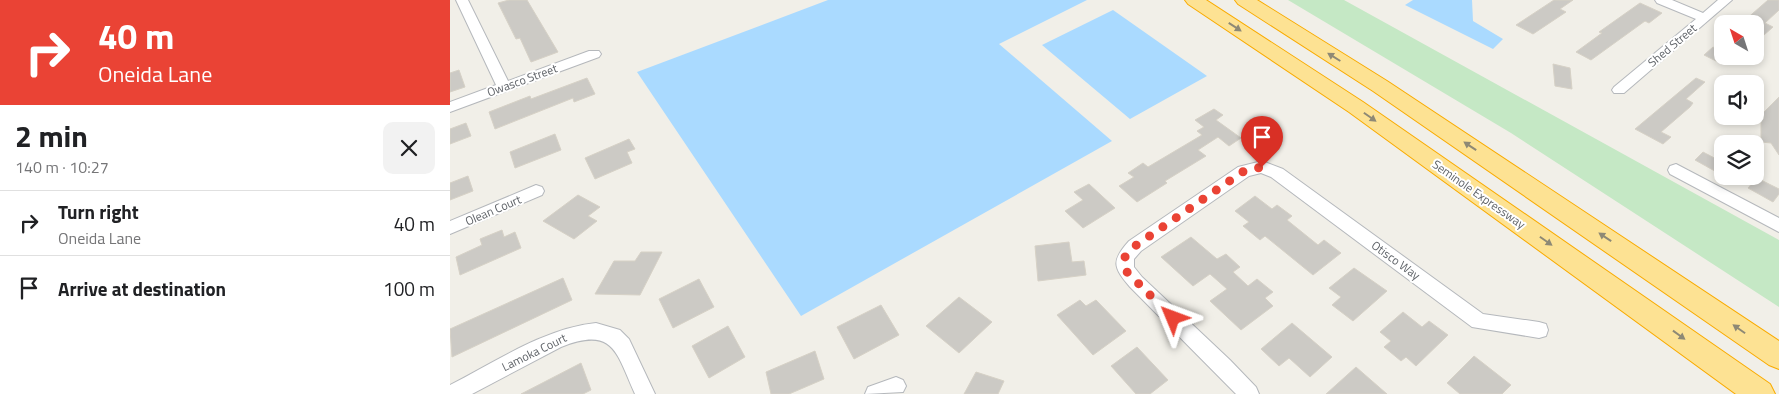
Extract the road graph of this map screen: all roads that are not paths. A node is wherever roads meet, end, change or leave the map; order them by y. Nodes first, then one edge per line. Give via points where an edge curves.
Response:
1 (462, 0) edge
2 (1194, 0) edge
3 (1244, 0) edge
4 (1661, 0) edge
5 (1726, 0) edge
6 (1704, 18) junction
7 (594, 54) dead end
8 (504, 87) junction
9 (1619, 90) dead end
10 (450, 107) edge
11 (1676, 170) dead end
12 (536, 191) dead end
13 (1779, 226) edge
14 (450, 228) edge
15 (1539, 330) dead end
16 (1779, 356) edge
17 (896, 386) dead end
18 (453, 394) edge
19 (645, 394) edge
20 (875, 394) edge
21 (1249, 394) edge
22 (1760, 394) edge

1 - 8 street
2 -> 22 highway, Seminole Expressway via 1356,107
16 -> 3 highway via 1380,86
4 - 6 street
5 - 6 street, Shed Street
6 - 9 street, Shed Street
7 - 8 street, Owasco Street
8 - 10 street, Owasco Street
11 - 13 street
12 - 14 street, Olean Court
15 - 21 street, Otisco Way via 1479,321 1277,173 1262,167 1244,171 1135,246 1125,257 1125,270
17 - 20 street
18 - 19 street, Lamoka Court via 554,341 575,333 596,331 613,336 622,344

